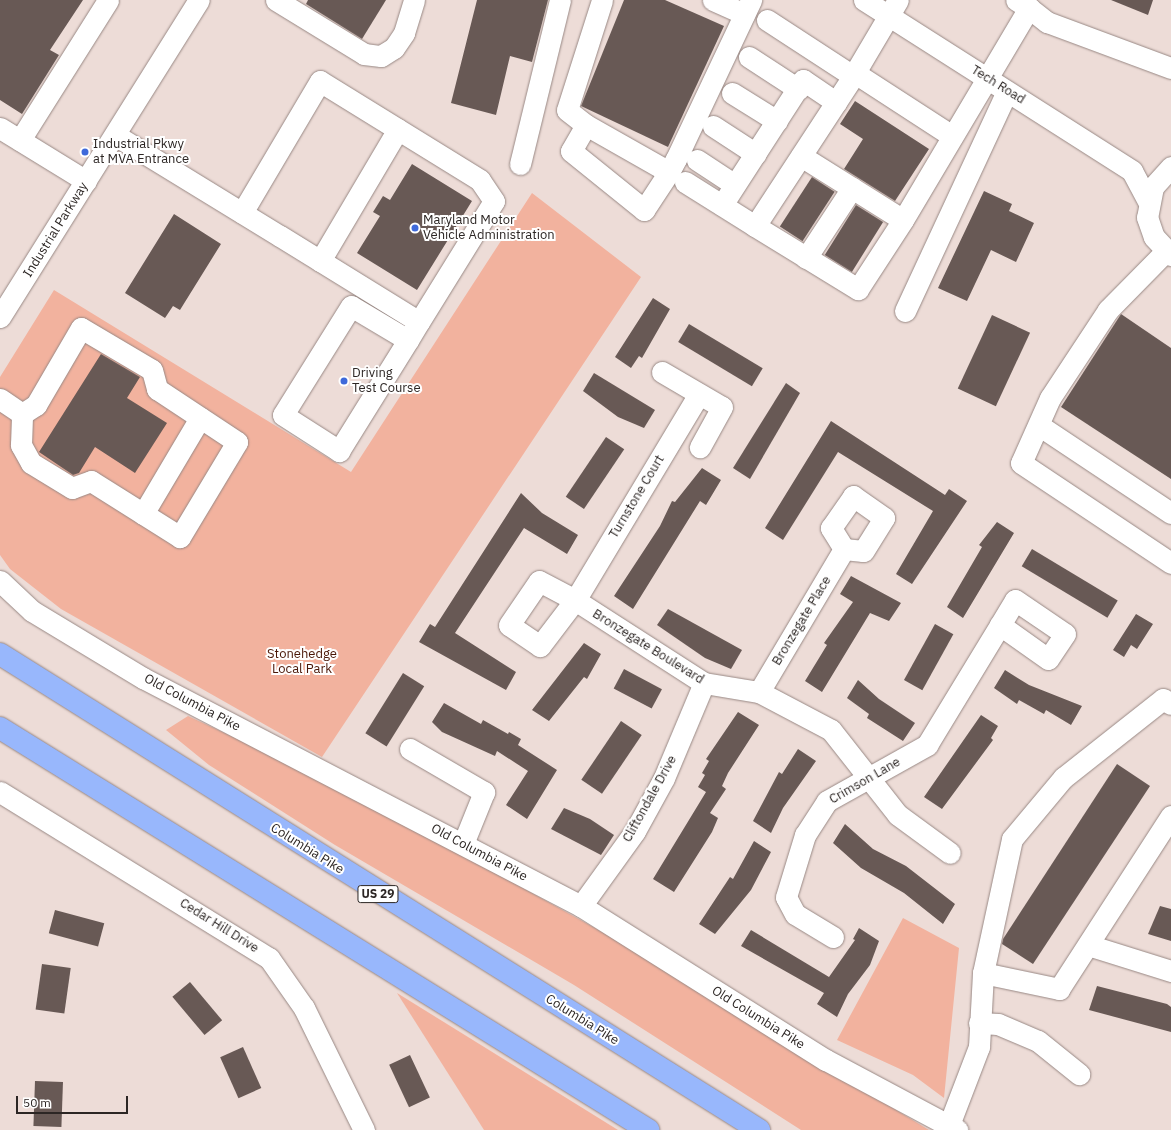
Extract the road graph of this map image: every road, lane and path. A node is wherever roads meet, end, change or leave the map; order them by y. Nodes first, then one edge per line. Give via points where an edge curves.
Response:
1 (108, 0) edge
2 (199, 0) edge
3 (414, 0) edge
4 (560, 0) edge
5 (602, 0) edge
6 (713, 0) edge
7 (864, 0) edge
8 (283, 2) edge
9 (1022, 4) edge
10 (747, 7) edge
11 (894, 8) edge
12 (767, 20) dead end
13 (749, 57) dead end
14 (1171, 68) edge
15 (854, 74) junction
16 (986, 78) junction
17 (801, 84) junction
18 (1007, 91) junction
19 (732, 93) dead end
20 (836, 102) junction
21 (777, 121) junction
22 (586, 125) junction
23 (713, 126) dead end
24 (0, 128) edge
25 (398, 129) junction
26 (115, 135) junction
27 (952, 136) junction
28 (20, 140) junction
29 (756, 154) junction
30 (801, 156) junction
31 (697, 160) dead end
32 (520, 164) dead end
33 (1170, 167) edge
34 (1132, 171) junction
35 (677, 177) junction
36 (86, 181) junction
37 (736, 185) junction
38 (852, 188) junction
39 (1148, 201) junction
40 (722, 205) junction
41 (242, 213) junction
42 (903, 220) junction
43 (755, 226) junction
44 (1168, 253) edge
45 (806, 258) junction
46 (320, 261) junction
47 (905, 311) dead end
48 (0, 317) edge
49 (419, 322) junction
50 (408, 340) junction
51 (662, 372) dead end
52 (699, 394) junction
53 (0, 399) edge
54 (22, 414) junction
55 (200, 418) junction
56 (1040, 426) junction
57 (700, 447) dead end
58 (1171, 513) edge
59 (143, 514) junction
60 (844, 549) dead end
61 (1171, 563) edge
62 (0, 581) edge
63 (575, 600) joint
64 (1000, 625) dead end
65 (0, 654) edge
66 (704, 684) junction
67 (759, 692) junction
68 (1171, 704) edge
69 (0, 728) edge
70 (410, 749) dead end
71 (869, 780) junction
72 (0, 792) edge
73 (1171, 816) edge
74 (462, 844) junction
75 (950, 853) dead end
76 (581, 906) junction
77 (833, 937) dead end
78 (1088, 945) junction
79 (1171, 971) edge
80 (983, 973) junction
81 (979, 1023) junction
82 (1079, 1074) dead end
83 (953, 1128) edge
84 (364, 1130) edge
85 (648, 1130) edge
86 (759, 1130) edge

1 - 28 street
2 - 26 street, Industrial Parkway
3 - 8 street via 404,33 394,48 381,56 364,54
4 - 32 street
5 - 22 street via 567,110
6 - 10 street
7 - 11 street, Tech Road
9 - 14 street via 1047,22
9 - 16 street
10 - 35 street
11 - 15 street
11 - 16 street, Tech Road
12 - 15 street
13 - 17 street
15 - 20 street
15 - 27 street
16 - 18 street, Tech Road
16 - 27 street
17 - 20 street
17 - 21 street
18 - 34 street, Tech Road
18 - 47 street
19 - 21 street
20 - 30 street
21 - 29 street
22 - 35 street
22 - 35 street via 571,151 644,210
23 - 29 street
24 - 28 street
25 - 41 street via 320,81
25 - 46 street
25 - 49 street via 480,180 494,201
26 - 36 street, Industrial Parkway
26 - 41 street
27 - 42 street
28 - 36 street
29 - 37 street
30 - 38 street
30 - 43 street
31 - 37 street
33 - 34 street, Tech Road
33 - 39 street, Tech Road via 1153,187
34 - 39 street, Tech Road
35 - 40 street
36 - 48 street, Industrial Parkway
37 - 40 street
38 - 42 street
38 - 45 street
39 - 44 street, Tech Road via 1147,217 1154,237
40 - 43 street
41 - 46 street
42 - 45 street via 858,289
43 - 45 street
44 - 56 street via 1108,310 1050,398
46 - 49 street
49 - 50 street
50 - 50 street via 339,451 283,415 351,306
51 - 52 street
52 - 57 street via 722,407
52 - 63 street, Turnstone Court
53 - 54 street
54 - 55 street via 36,405 81,328 152,370 157,389
54 - 59 street via 21,446 31,463 72,488 91,481
55 - 59 street
55 - 59 street via 236,442 180,537
56 - 58 street
56 - 61 street via 1021,463
60 - 67 street, Bronzegate Place
62 - 74 street, Old Columbia Pike via 32,611 143,678
63 - 66 street, Bronzegate Boulevard
64 - 71 street, Crimson Lane via 927,745
65 - 86 highway, Columbia Pike / US 29
66 - 67 street, Bronzegate Boulevard
66 - 76 street, Cliftondale Drive via 664,778 635,831
67 - 71 street, Bronzegate Boulevard via 831,730
68 - 80 street via 1163,699 1063,778 1012,839
69 - 85 highway
70 - 74 street via 484,792
71 - 75 street, Bronzegate Boulevard via 898,815
71 - 77 street, Crimson Lane via 827,801 804,835 786,897 795,914
72 - 84 street, Cedar Hill Drive via 269,958 304,1008
73 - 78 street
74 - 76 street, Old Columbia Pike
76 - 83 street, Old Columbia Pike via 826,1060
78 - 79 street
78 - 80 street via 1059,989
80 - 81 street
81 - 82 street via 998,1024 1038,1041
81 - 83 street via 979,1047

